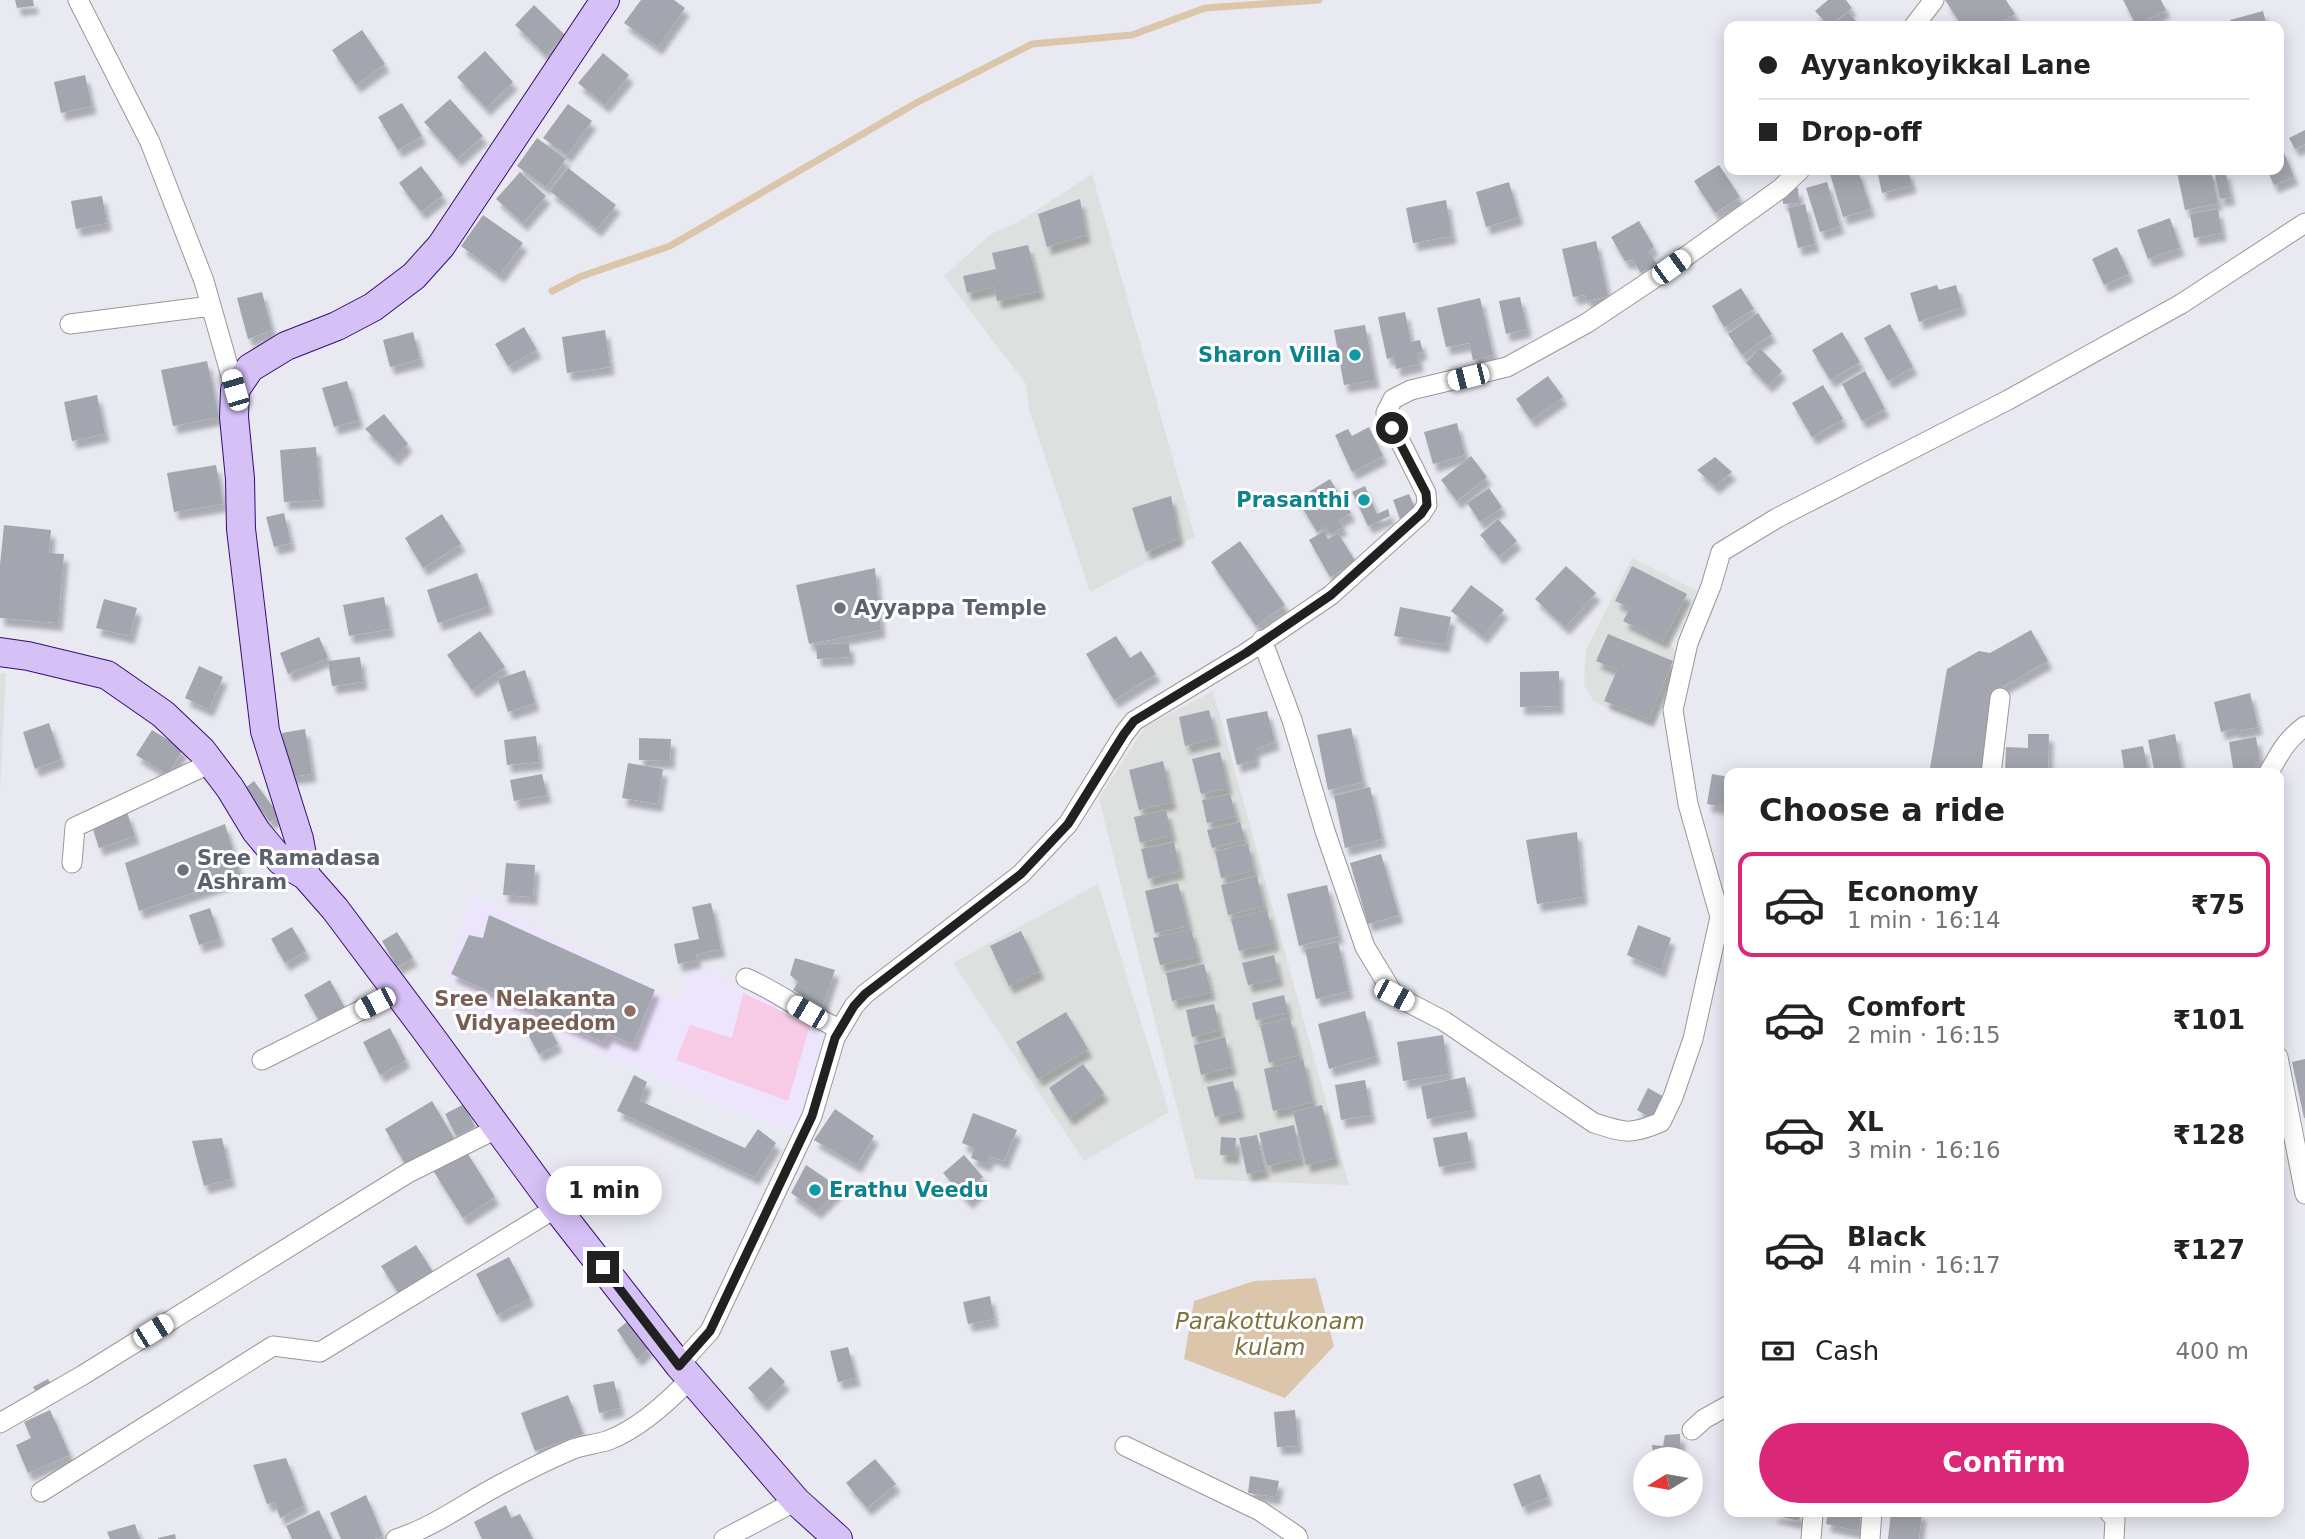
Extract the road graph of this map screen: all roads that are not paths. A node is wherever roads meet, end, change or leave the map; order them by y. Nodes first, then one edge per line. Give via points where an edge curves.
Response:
1 (78, 0) edge
2 (605, 0) edge
3 (1934, 0) edge
4 (1918, 21) edge
5 (1795, 175) edge
6 (2305, 223) edge
7 (211, 306) junction
8 (70, 324) dead end
9 (235, 390) junction
10 (1262, 640) junction
11 (0, 652) edge
12 (2000, 698) dead end
13 (2305, 726) edge
14 (211, 763) junction
15 (1992, 768) edge
16 (2271, 768) edge
17 (72, 863) dead end
18 (306, 876) junction
19 (746, 978) dead end
20 (397, 992) junction
21 (840, 1029) junction
22 (262, 1060) dead end
23 (2284, 1099) edge
24 (498, 1128) junction
25 (2305, 1194) edge
26 (556, 1209) junction
27 (685, 1372) junction
28 (1724, 1408) edge
29 (0, 1423) edge
30 (1692, 1430) dead end
31 (1125, 1446) dead end
32 (41, 1492) dead end
33 (796, 1501) junction
34 (1813, 1517) edge
35 (1871, 1517) edge
36 (2113, 1517) edge
37 (396, 1539) edge
38 (724, 1539) edge
39 (838, 1539) edge
40 (1298, 1539) edge
41 (1811, 1539) edge
42 (1870, 1539) edge
43 (2114, 1539) edge

1 - 7 street via 150,142
2 - 9 main road via 441,246 414,276 373,307 286,346 250,368
3 - 4 street
5 - 10 street via 1587,323 1507,367 1393,398 1386,413 1426,493 1427,505 1331,595
6 - 10 street via 2181,304 1721,552 1688,643 1673,710 1688,804 1720,917 1693,1039 1673,1097 1661,1122 1637,1132 1594,1123 1444,1021 1394,995 1365,947
7 - 8 street
7 - 9 street
9 - 18 main road via 241,529 265,731
10 - 21 street via 1134,721 1068,824 1021,874 865,994
11 - 14 main road via 107,675 163,714
12 - 15 street
13 - 16 street via 2291,736
14 - 17 street via 75,827
14 - 18 main road via 281,861
18 - 20 main road
19 - 21 street
20 - 22 street
20 - 24 main road
21 - 27 street via 812,1116 710,1331
23 - 25 street
24 - 26 main road
24 - 29 street via 408,1173
26 - 27 main road
26 - 32 street via 320,1352 273,1346
27 - 33 main road
27 - 37 street via 676,1394 630,1429 545,1462
28 - 30 street
31 - 40 street via 1260,1511
33 - 38 street
33 - 39 main road
34 - 41 street
35 - 42 street
36 - 43 street

